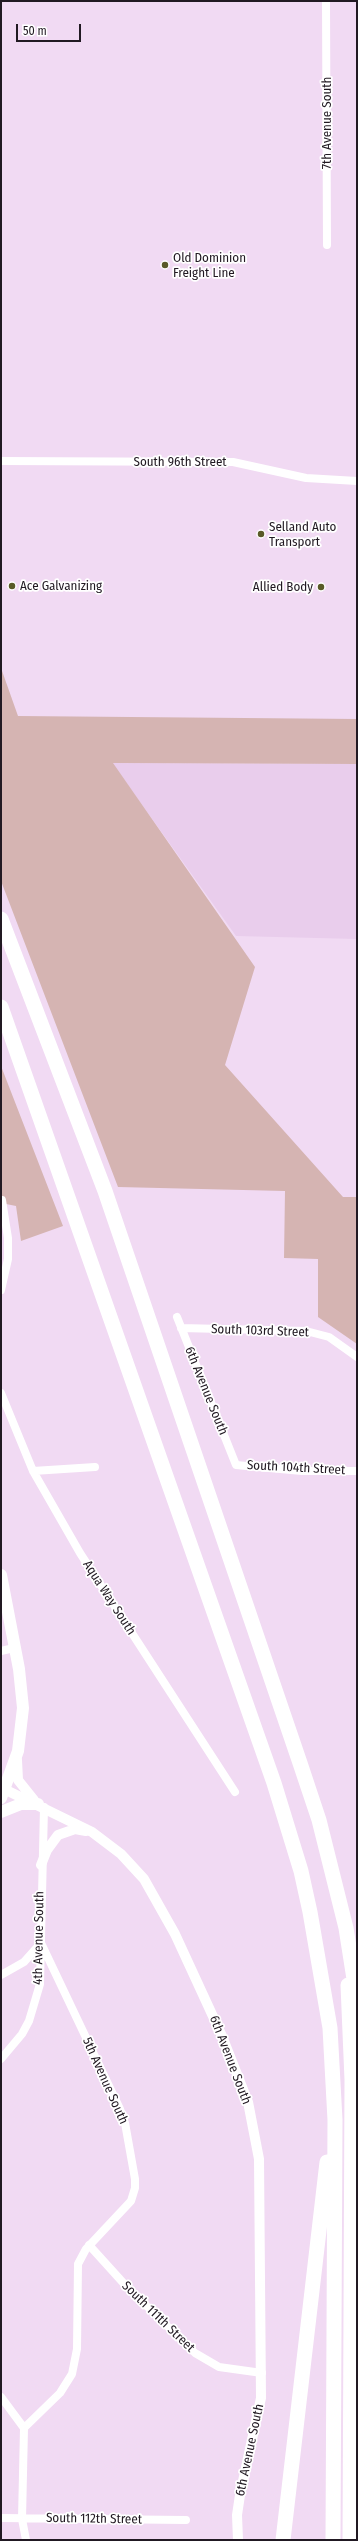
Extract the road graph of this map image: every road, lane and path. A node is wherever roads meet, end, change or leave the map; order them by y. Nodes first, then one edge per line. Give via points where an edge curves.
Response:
1 (326, 1) edge
2 (327, 246) dead end
3 (1, 462) edge
4 (357, 481) edge
5 (1, 919) edge
6 (1, 1007) edge
7 (2, 1200) edge
8 (1, 1290) edge
9 (176, 1317) dead end
10 (181, 1328) junction
11 (357, 1356) edge
12 (1, 1393) edge
13 (236, 1465) joint
14 (95, 1467) dead end
15 (357, 1470) edge
16 (33, 1471) junction
17 (1, 1575) edge
18 (14, 1648) junction
19 (1, 1651) edge
20 (18, 1751) junction
21 (235, 1792) dead end
22 (3, 1794) edge
23 (41, 1806) junction
24 (1, 1812) edge
25 (92, 1832) junction
26 (41, 1864) junction
27 (335, 1887) junction
28 (41, 1943) junction
29 (1, 1975) edge
30 (357, 1998) edge
31 (1, 2059) edge
32 (335, 2120) junction
33 (89, 2245) junction
34 (262, 2373) junction
35 (1, 2397) edge
36 (24, 2428) junction
37 (1, 2518) edge
38 (22, 2519) junction
39 (186, 2520) dead end
40 (333, 2534) edge
41 (350, 2535) edge
42 (26, 2540) edge
43 (238, 2540) edge
44 (283, 2540) edge

1 - 2 street, 7th Avenue South
3 - 4 street, South 96th Street via 233,462 306,478
5 - 27 highway via 105,1192 319,1820
6 - 32 highway via 274,1783 301,1871 325,1992 333,2061
7 - 8 street via 8,1238 8,1259
9 - 10 street, 6th Avenue South
10 - 11 street, South 103rd Street via 306,1331 329,1337
10 - 13 street, 6th Avenue South
12 - 16 street, Aqua Way South
13 - 15 street, South 104th Street via 302,1471
14 - 16 street
16 - 21 street, Aqua Way South via 80,1553
17 - 18 main road
18 - 19 street
18 - 20 main road via 22,1700 22,1729
20 - 22 main road
20 - 23 street via 18,1780
22 - 23 street, 6th Avenue South
23 - 24 main road via 21,1804
23 - 25 street, 6th Avenue South
23 - 26 street, 4th Avenue South
25 - 26 street via 75,1829 58,1835
25 - 34 street, 6th Avenue South via 129,1862 153,1893 222,2036 246,2096 259,2159
26 - 28 street, 4th Avenue South
27 - 30 highway via 346,1928
27 - 41 highway via 350,2003 352,2080
28 - 29 street via 24,1962
28 - 31 street, 4th Avenue South via 40,1984 36,2002 22,2034
28 - 33 street, 5th Avenue South via 120,2109 134,2165 135,2188 131,2201
32 - 40 highway
32 - 44 highway via 325,2176
33 - 34 street, South 111th Street via 127,2287 195,2353 219,2367
33 - 36 street, 5th Avenue South via 78,2264 77,2349 72,2374 60,2393
34 - 43 street, 6th Avenue South via 259,2414 237,2515
35 - 36 street
36 - 38 street
37 - 38 street, South 112th Street
38 - 39 street, South 112th Street
38 - 42 street

